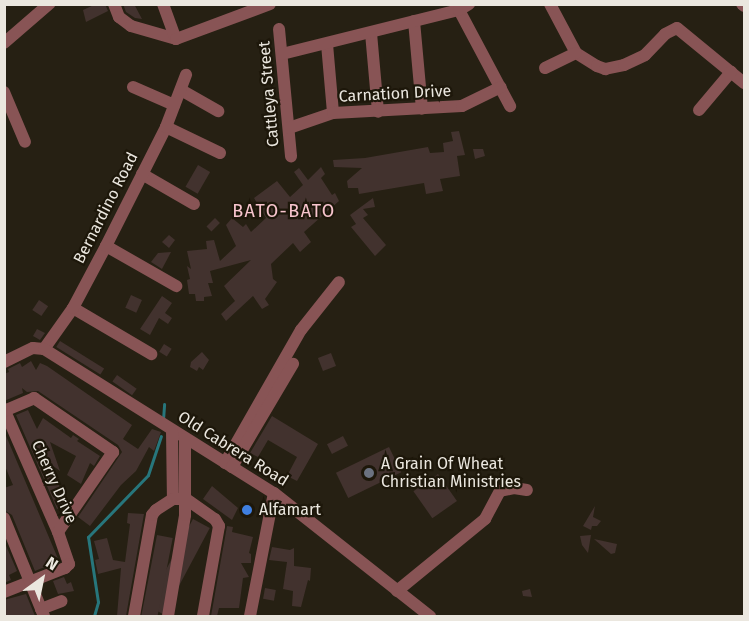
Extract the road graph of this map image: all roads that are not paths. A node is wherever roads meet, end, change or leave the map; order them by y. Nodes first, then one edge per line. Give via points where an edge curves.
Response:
1 (49, 4) edge
2 (114, 4) edge
3 (163, 4) edge
4 (270, 4) edge
5 (550, 4) edge
6 (464, 7) edge
7 (414, 21) junction
8 (279, 29) dead end
9 (371, 33) junction
10 (176, 39) junction
11 (4, 43) edge
12 (327, 44) junction
13 (576, 53) junction
14 (282, 54) junction
15 (545, 68) dead end
16 (731, 72) junction
17 (186, 75) dead end
18 (744, 83) edge
19 (133, 87) dead end
20 (501, 87) junction
21 (180, 90) junction
22 (4, 92) edge
23 (174, 105) junction
24 (510, 106) dead end
25 (423, 109) junction
26 (699, 110) dead end
27 (218, 111) dead end
28 (378, 112) junction
29 (333, 113) junction
30 (166, 126) junction
31 (289, 128) junction
32 (25, 142) dead end
33 (220, 153) dead end
34 (291, 156) dead end
35 (142, 174) junction
36 (194, 204) dead end
37 (106, 246) junction
38 (339, 282) dead end
39 (177, 286) dead end
40 (73, 308) junction
41 (44, 349) junction
42 (151, 354) dead end
43 (4, 362) edge
44 (293, 364) dead end
45 (5, 411) edge
46 (172, 431) junction
47 (185, 439) junction
48 (229, 465) junction
49 (527, 490) dead end
50 (274, 493) junction
51 (179, 499) junction
52 (4, 518) edge
53 (58, 532) junction
54 (30, 581) junction
55 (397, 591) junction
56 (4, 592) edge
57 (62, 601) dead end
58 (42, 613) edge
59 (134, 616) edge
60 (168, 616) edge
61 (203, 616) edge
62 (250, 616) edge
63 (430, 616) edge

1 - 11 street
2 - 10 street via 119,17 131,26
3 - 10 street
4 - 10 street
5 - 13 street
6 - 7 street
6 - 20 street
7 - 9 street
7 - 25 street
8 - 14 street, Cattleya Street
9 - 12 street
9 - 28 street
12 - 14 street
12 - 29 street
13 - 15 street
13 - 16 street via 605,69 624,65 645,56 664,34 677,28
14 - 31 street, Cattleya Street
16 - 18 street
16 - 26 street
17 - 21 street, Bernardino Road
19 - 23 street
20 - 24 street
20 - 25 street, Carnation Drive via 462,106
21 - 23 street, Bernardino Road
21 - 27 street
22 - 32 street
23 - 30 street, Bernardino Road
25 - 28 street, Carnation Drive
28 - 29 street, Carnation Drive
29 - 31 street, Carnation Drive
30 - 33 street
30 - 35 street, Bernardino Road
31 - 34 street, Cattleya Street
35 - 36 street
35 - 37 street, Bernardino Road
37 - 39 street
37 - 40 street, Bernardino Road
38 - 48 street via 302,330
40 - 41 street, Bernardino Road
40 - 42 street
41 - 43 street via 33,348
41 - 46 street, Old Cabrera Road
44 - 48 street
45 - 53 street, Cherry Drive
45 - 53 street via 34,398 111,449 112,456
46 - 47 street, Old Cabrera Road
46 - 51 street
47 - 48 street, Old Cabrera Road
47 - 51 street
48 - 50 street, Old Cabrera Road
49 - 55 street via 500,491 485,519
50 - 55 street, Old Cabrera Road
50 - 62 street
51 - 59 street via 156,510 151,520
51 - 60 street
51 - 61 street via 215,519 219,526
52 - 54 street
53 - 54 street, Cherry Drive via 68,559 65,568
54 - 56 street
54 - 58 street
55 - 63 street, Old Cabrera Road
57 - 58 street

